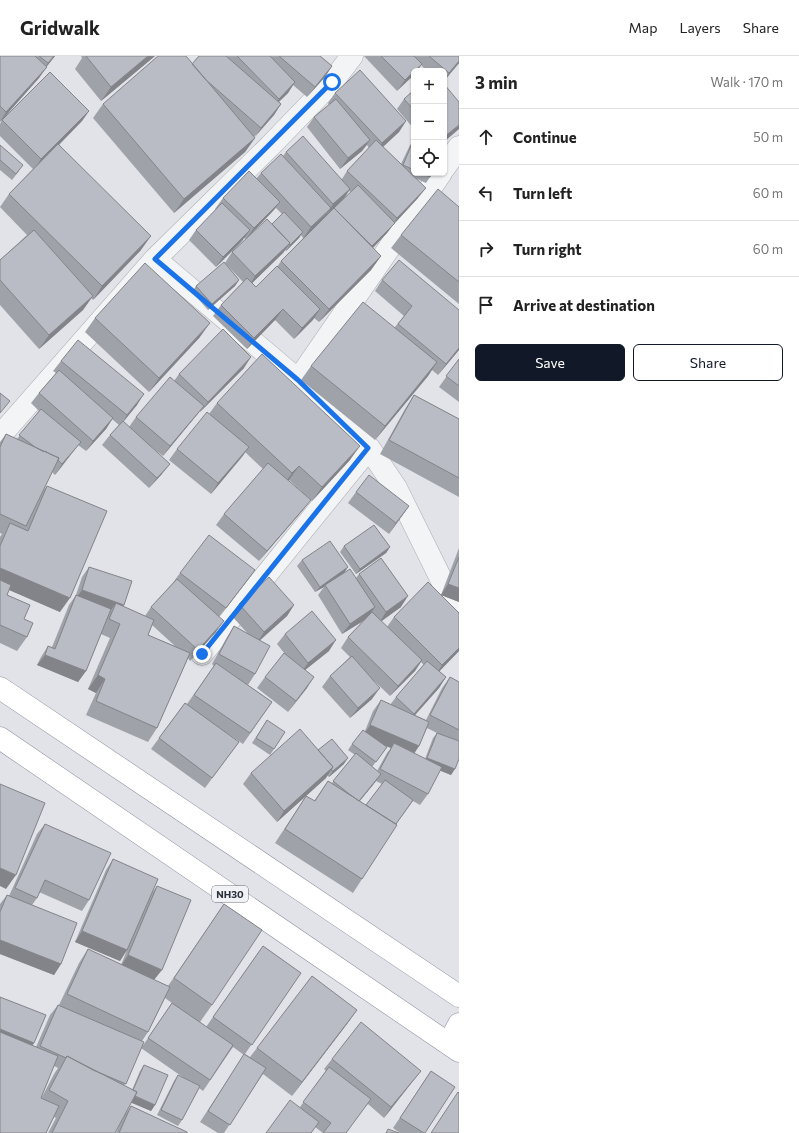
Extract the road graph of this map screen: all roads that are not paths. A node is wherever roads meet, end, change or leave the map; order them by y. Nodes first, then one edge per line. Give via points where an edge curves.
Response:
1 (352, 56) edge
2 (459, 147) edge
3 (447, 164) edge
4 (439, 176) edge
5 (395, 239) junction
6 (412, 254) edge
7 (155, 259) junction
8 (298, 380) junction
9 (0, 436) edge
10 (368, 448) junction
11 (459, 615) edge
12 (202, 654) edge
13 (0, 688) edge
14 (0, 738) edge
15 (459, 996) edge
16 (459, 1024) edge
17 (454, 1047) edge

1 - 7 street via 332,82 275,141
2 - 3 street
4 - 5 street
5 - 6 street
5 - 8 street
7 - 8 street
7 - 9 street
8 - 10 street
10 - 11 street via 396,488
10 - 12 street
13 - 15 highway
14 - 17 highway, NH30
16 - 17 highway

